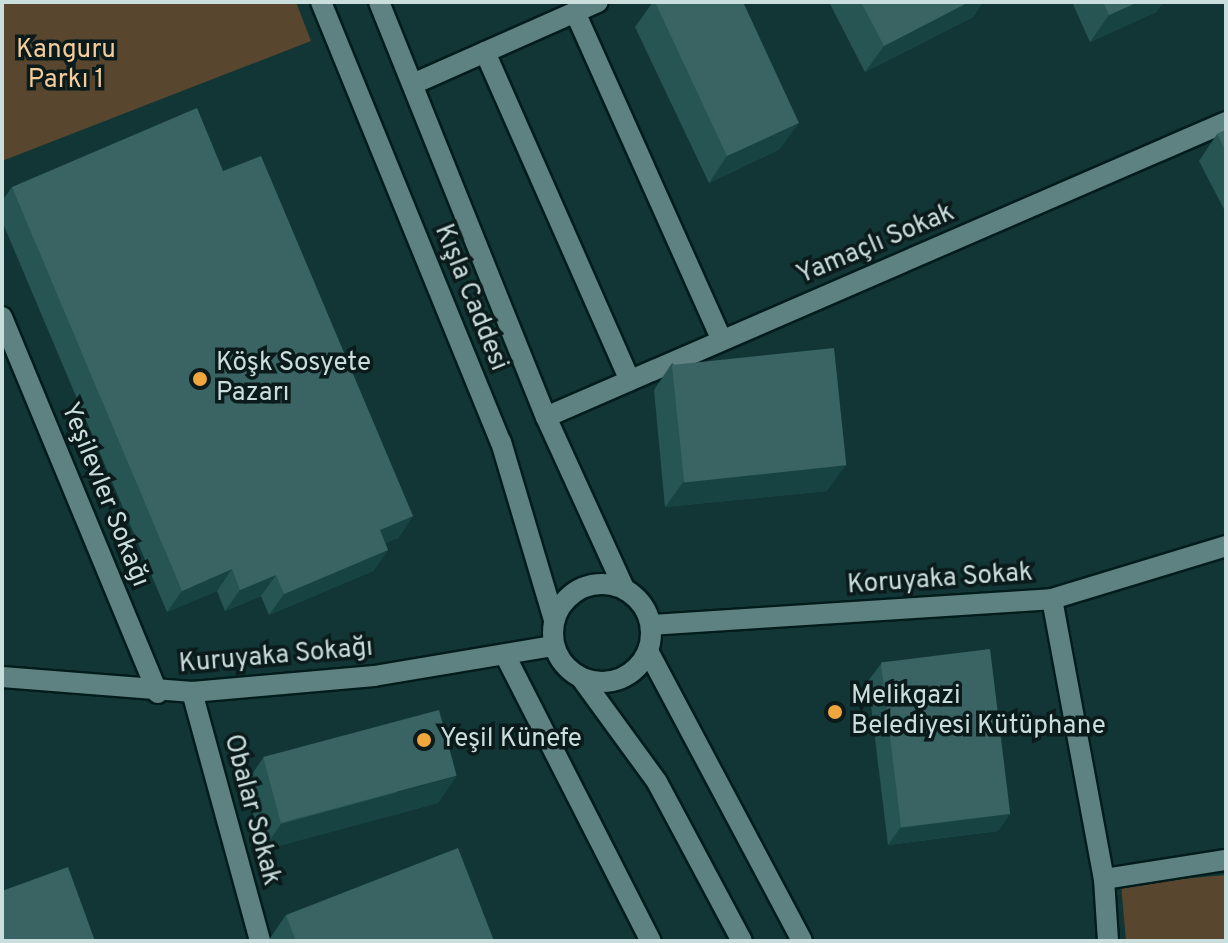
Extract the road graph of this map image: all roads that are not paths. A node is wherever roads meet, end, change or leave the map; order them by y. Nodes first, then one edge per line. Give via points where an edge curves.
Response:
1 (321, 2) edge
2 (379, 2) edge
3 (598, 2) edge
4 (575, 12) junction
5 (485, 52) junction
6 (413, 84) junction
7 (1226, 122) edge
8 (2, 317) edge
9 (722, 340) junction
10 (630, 380) junction
11 (546, 417) junction
12 (1226, 546) edge
13 (625, 590) junction
14 (1052, 599) junction
15 (554, 620) junction
16 (651, 625) junction
17 (554, 646) junction
18 (648, 651) junction
19 (505, 655) junction
20 (2, 677) edge
21 (582, 679) junction
22 (192, 692) junction
23 (158, 693) junction
24 (1226, 860) edge
25 (1104, 879) junction
26 (260, 941) edge
27 (651, 941) edge
28 (742, 941) edge
29 (802, 941) edge
30 (1108, 941) edge

1 - 15 street, Kışla Caddesi via 501,442
2 - 6 street, Kışla Caddesi
3 - 4 street
4 - 5 street
4 - 9 street
5 - 6 street
5 - 10 street
6 - 11 street, Kışla Caddesi
7 - 9 street, Yamaçlı Sokak
8 - 23 street, Yeşilevler Sokağı
9 - 10 street, Yamaçlı Sokak
10 - 11 street, Yamaçlı Sokak
11 - 13 street, Kışla Caddesi
12 - 14 street, Koruyaka Sokak
13 - 15 street via 600,584 583,588 568,597
13 - 16 street via 639,601
14 - 16 street, Koruyaka Sokak
14 - 25 street
15 - 17 street
16 - 18 street
17 - 19 street, Kuruyaka Sokağı
17 - 21 street via 567,669
18 - 21 street via 639,666 617,680
18 - 29 street
19 - 22 street, Kuruyaka Sokağı via 374,676
19 - 27 street
20 - 23 street, Kuruyaka Sokağı
21 - 28 street via 657,782
22 - 23 street, Kuruyaka Sokağı
22 - 26 street, Obalar Sokak
24 - 25 street
25 - 30 street

